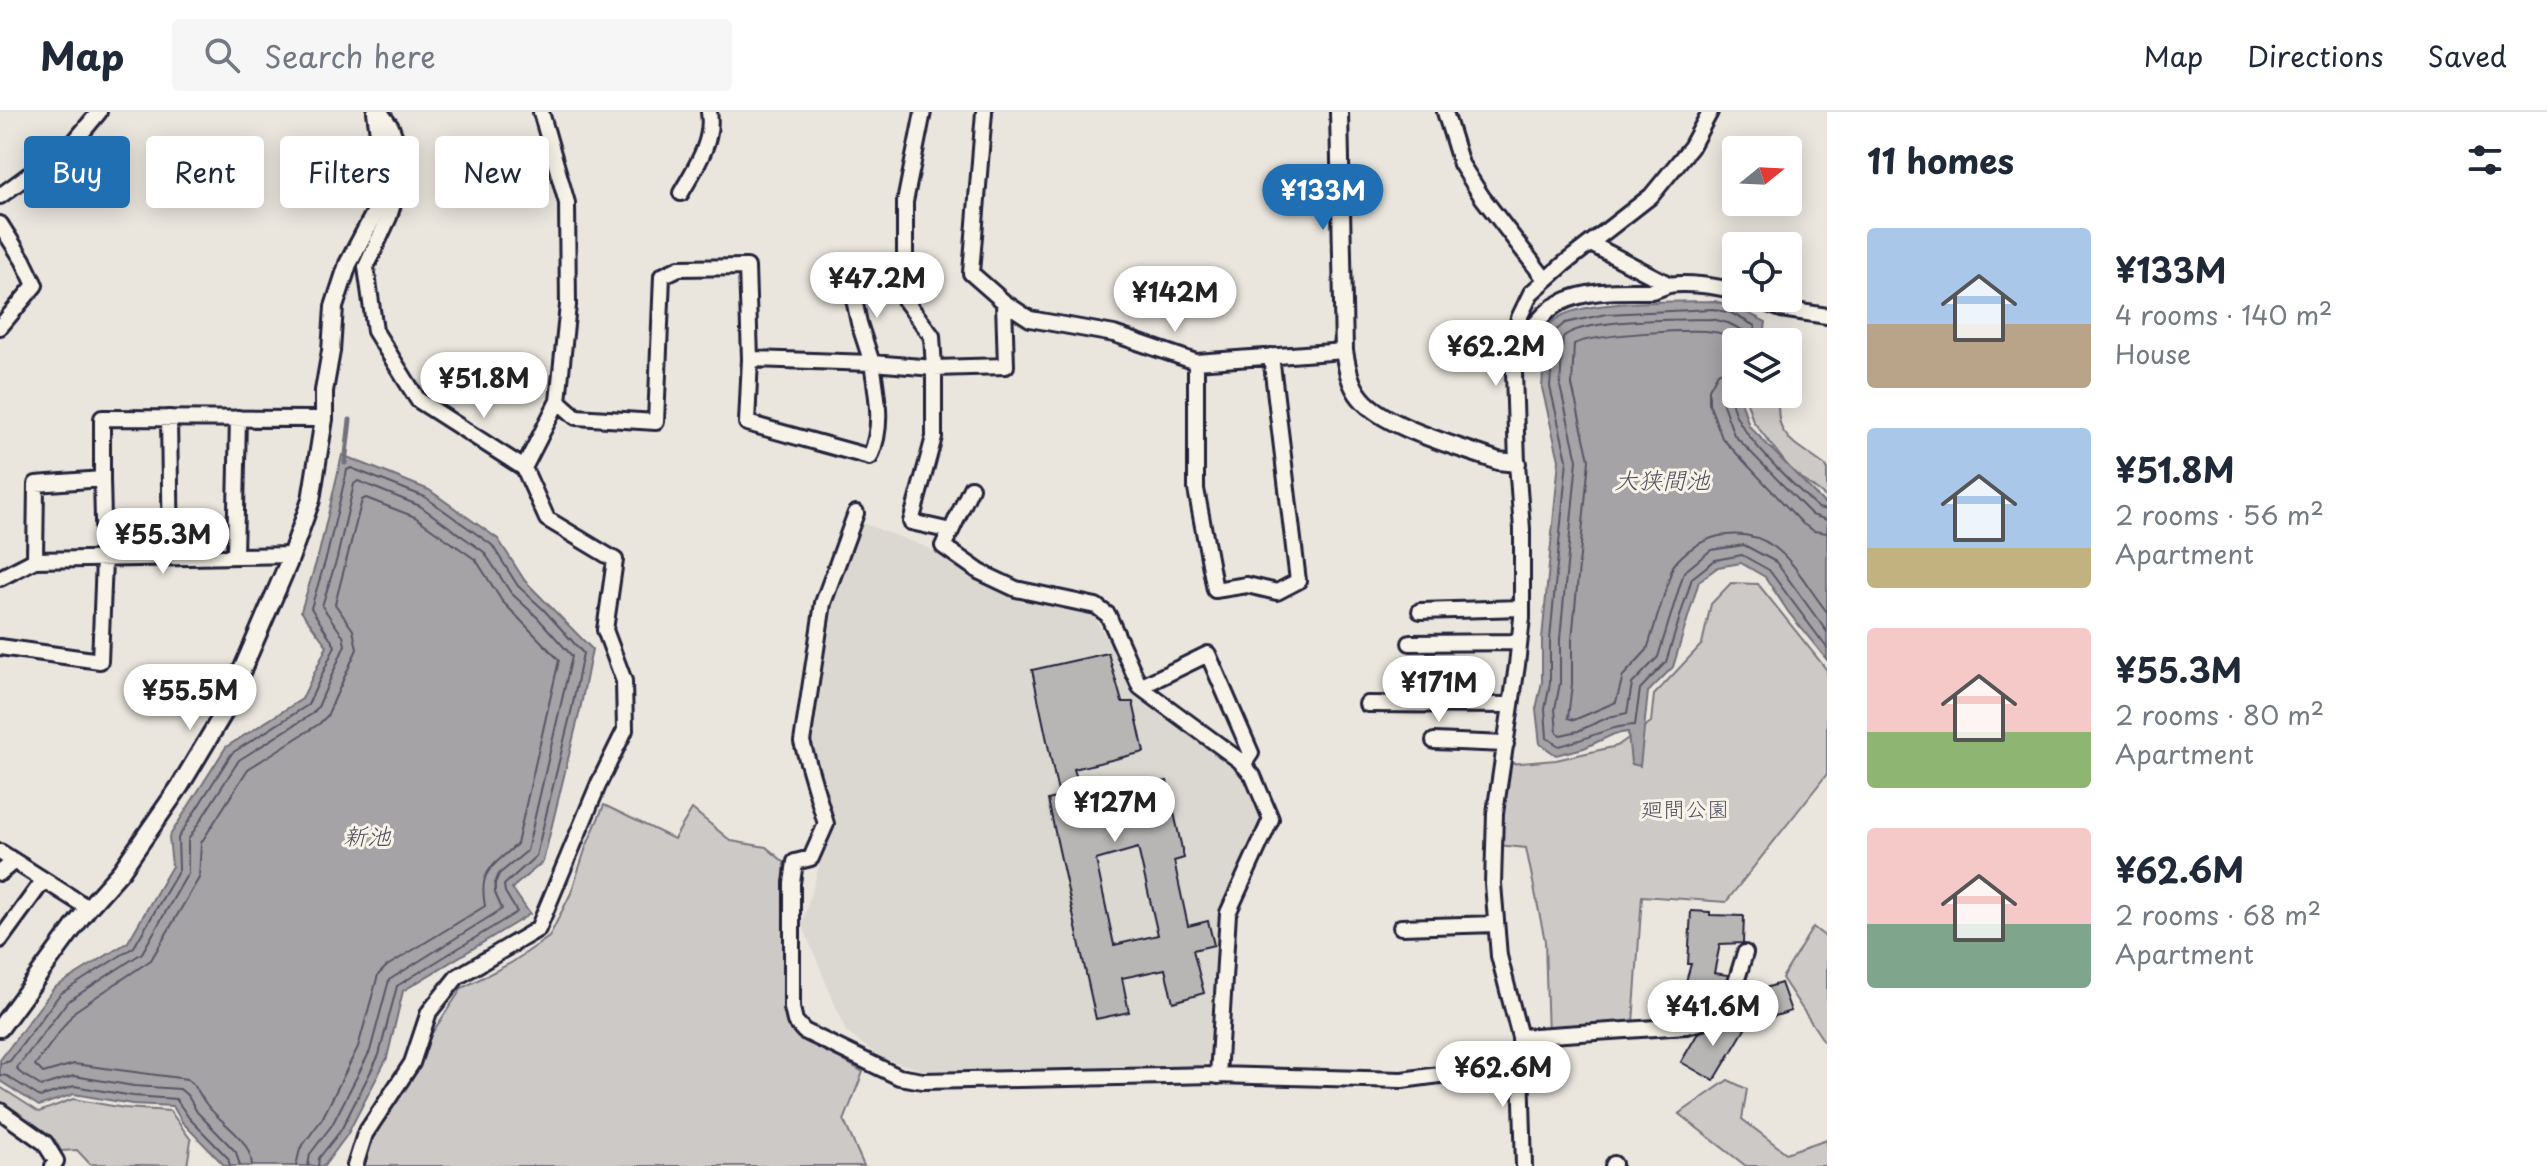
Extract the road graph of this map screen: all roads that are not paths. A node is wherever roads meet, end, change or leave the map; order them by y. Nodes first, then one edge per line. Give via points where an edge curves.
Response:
1 (99, 112) edge
2 (378, 112) edge
3 (541, 112) edge
4 (709, 112) edge
5 (923, 112) edge
6 (984, 112) edge
7 (1339, 112) edge
8 (1445, 112) edge
9 (1710, 112) edge
10 (681, 193) dead end
11 (0, 196) edge
12 (0, 224) edge
13 (1591, 244) junction
14 (1545, 279) junction
15 (851, 285) dead end
16 (1670, 285) junction
17 (1722, 288) edge
18 (1004, 302) junction
19 (1801, 312) edge
20 (1827, 316) edge
21 (0, 327) edge
22 (1513, 342) junction
23 (1344, 351) junction
24 (1271, 356) junction
25 (750, 359) junction
26 (1196, 362) junction
27 (872, 363) junction
28 (934, 368) junction
29 (558, 401) junction
30 (169, 418) junction
31 (238, 418) junction
32 (324, 419) junction
33 (1517, 463) junction
34 (524, 468) junction
35 (102, 479) junction
36 (971, 488) dead end
37 (856, 513) dead end
38 (951, 531) junction
39 (292, 555) junction
40 (171, 556) junction
41 (235, 556) junction
42 (35, 560) junction
43 (104, 560) junction
44 (0, 578) edge
45 (1522, 608) junction
46 (1420, 611) dead end
47 (1519, 642) junction
48 (1410, 643) dead end
49 (0, 647) edge
50 (1140, 687) junction
51 (1367, 704) dead end
52 (1511, 705) junction
53 (1434, 741) dead end
54 (1506, 744) junction
55 (1243, 765) junction
56 (0, 852) edge
57 (13, 862) junction
58 (0, 873) edge
59 (43, 881) junction
60 (88, 908) junction
61 (1496, 924) junction
62 (1401, 927) dead end
63 (0, 940) edge
64 (1745, 953) dead end
65 (0, 1028) edge
66 (1519, 1044) junction
67 (1218, 1076) junction
68 (0, 1111) edge
69 (53, 1166) edge
70 (355, 1166) edge
71 (1524, 1166) edge

1 - 11 street via 75,141
2 - 32 street via 384,170 376,211 348,264 334,307
2 - 34 street via 391,127 405,165 366,267 375,331 418,400
3 - 29 street via 567,203 568,305
4 - 10 street via 704,153
5 - 28 street via 905,202 905,300 932,336
6 - 18 street via 971,273
7 - 23 street
8 - 14 street via 1461,164
9 - 13 street via 1691,147 1651,196
12 - 21 street via 35,285
13 - 14 street
13 - 16 street
14 - 22 street via 1531,293
15 - 27 street
16 - 17 street
16 - 22 street via 1655,291 1585,294 1558,304 1526,337
18 - 26 street via 1030,319 1114,334
18 - 28 street via 1006,366
19 - 20 street
22 - 33 street
23 - 24 street
23 - 33 street via 1349,378 1361,399 1381,416 1498,461
24 - 26 street
24 - 26 street via 1298,581 1277,592 1247,585 1215,590 1196,489
25 - 27 street
25 - 27 street via 747,423 870,457 880,413
25 - 29 street via 747,267 679,268 662,276 656,422 576,417
27 - 28 street
28 - 38 street via 934,437 911,522
29 - 34 street
30 - 31 street
30 - 35 street via 102,418
30 - 40 street
31 - 32 street
31 - 41 street
32 - 39 street via 311,500
33 - 45 street
34 - 70 street via 547,519 615,560 605,630 624,681 625,730 538,929 457,977 429,1012 412,1063 365,1134
35 - 42 street via 36,484
35 - 43 street
36 - 38 street
37 - 67 street via 823,603 802,742 826,824 811,858 795,862 795,1021 804,1031 899,1077 923,1081
38 - 50 street via 943,546 980,572 1016,589 1096,606 1108,615
39 - 41 street
39 - 60 street via 223,714 175,794
40 - 41 street
40 - 43 street
42 - 43 street
42 - 44 street
43 - 49 street via 100,661
45 - 46 street
45 - 47 street
47 - 48 street
47 - 52 street
50 - 55 street
50 - 55 street via 1208,654 1251,753
51 - 52 street
52 - 54 street
53 - 54 street
54 - 61 street via 1495,813
55 - 67 street via 1271,819 1228,913
56 - 57 street
57 - 58 street
57 - 59 street
59 - 60 street
59 - 63 street
60 - 65 street
61 - 62 street
61 - 66 street
64 - 66 street via 1729,1005 1702,1022
66 - 67 street via 1506,1058 1402,1080
66 - 71 street
68 - 69 street via 45,1143 56,1161

